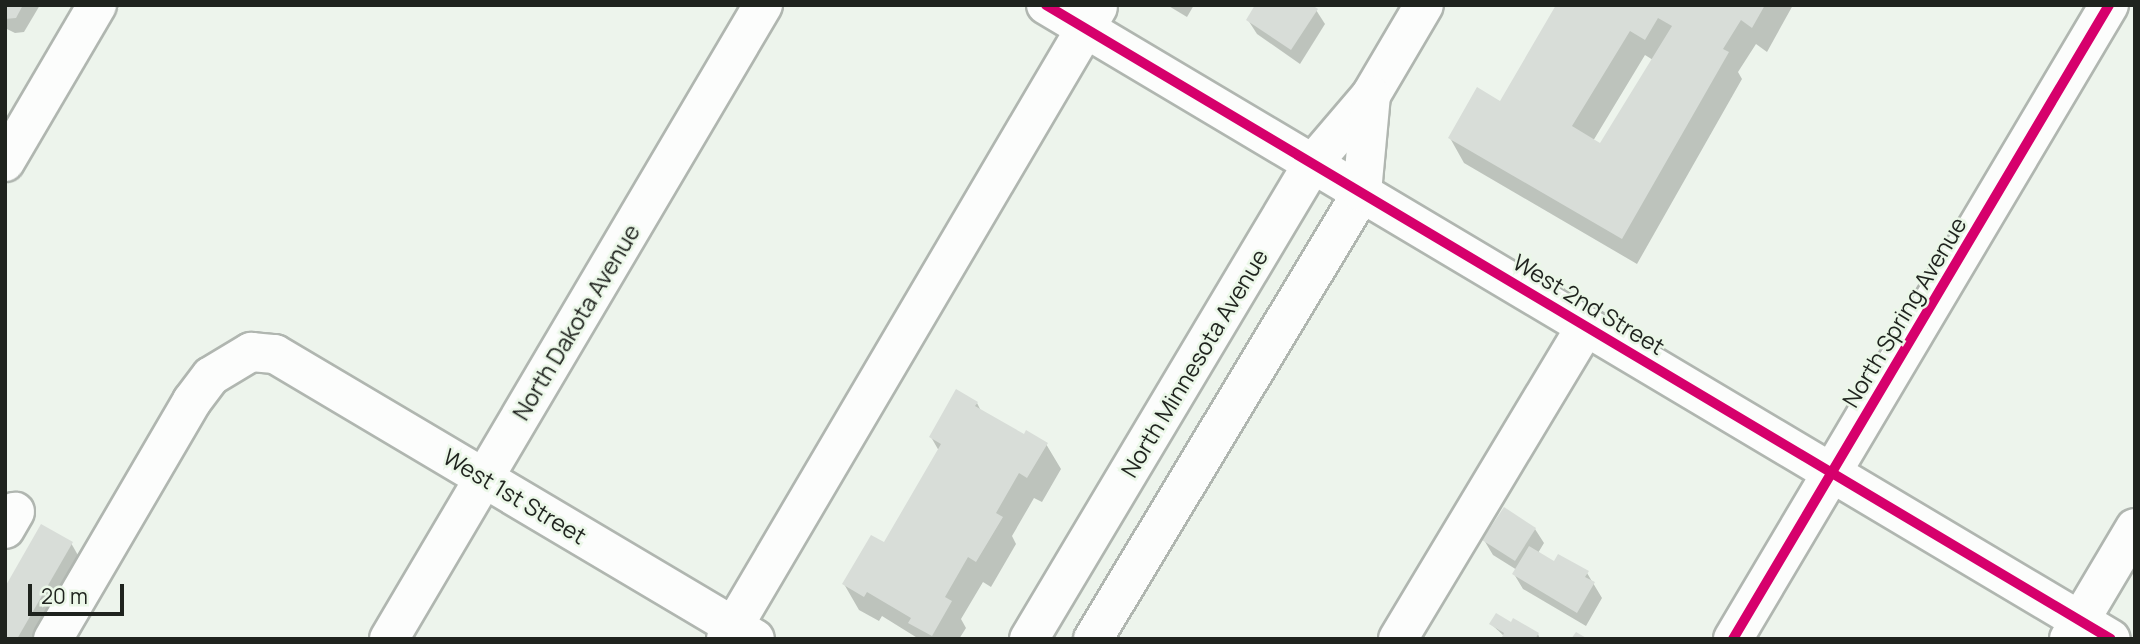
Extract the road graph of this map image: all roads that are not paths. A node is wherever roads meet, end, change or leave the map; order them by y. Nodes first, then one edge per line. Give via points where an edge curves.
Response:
1 (97, 5) edge
2 (763, 5) edge
3 (1046, 5) edge
4 (1424, 5) edge
5 (2109, 5) edge
6 (1093, 17) edge
7 (1371, 95) junction
8 (5, 162) edge
9 (1313, 163) junction
10 (1362, 192) junction
11 (1586, 326) junction
12 (1832, 474) junction
13 (485, 478) junction
14 (2135, 528) edge
15 (2086, 633) edge
16 (739, 634) edge
17 (53, 639) edge
18 (389, 639) edge
19 (1029, 639) edge
20 (1093, 639) edge
21 (1398, 639) edge
22 (1734, 639) edge

1 - 8 street
2 - 13 street, North Dakota Avenue
3 - 6 street, West 2nd Street
4 - 7 street, North Minnesota Avenue
5 - 12 street, North Spring Avenue
6 - 9 street, West 2nd Street
6 - 16 street
7 - 9 street, North Minnesota Avenue
7 - 10 street, North Minnesota Avenue
9 - 10 street, West 2nd Street
9 - 19 street, North Minnesota Avenue
10 - 11 street, West 2nd Street
10 - 20 street, North Minnesota Avenue
11 - 12 street, West 2nd Street
11 - 21 street
12 - 15 street, West 2nd Street
12 - 22 street, North Spring Avenue
13 - 16 street, West 1st Street
13 - 17 street, West 1st Street via 275,354 251,352 211,376 192,401
13 - 18 street, North Dakota Avenue
14 - 15 street

